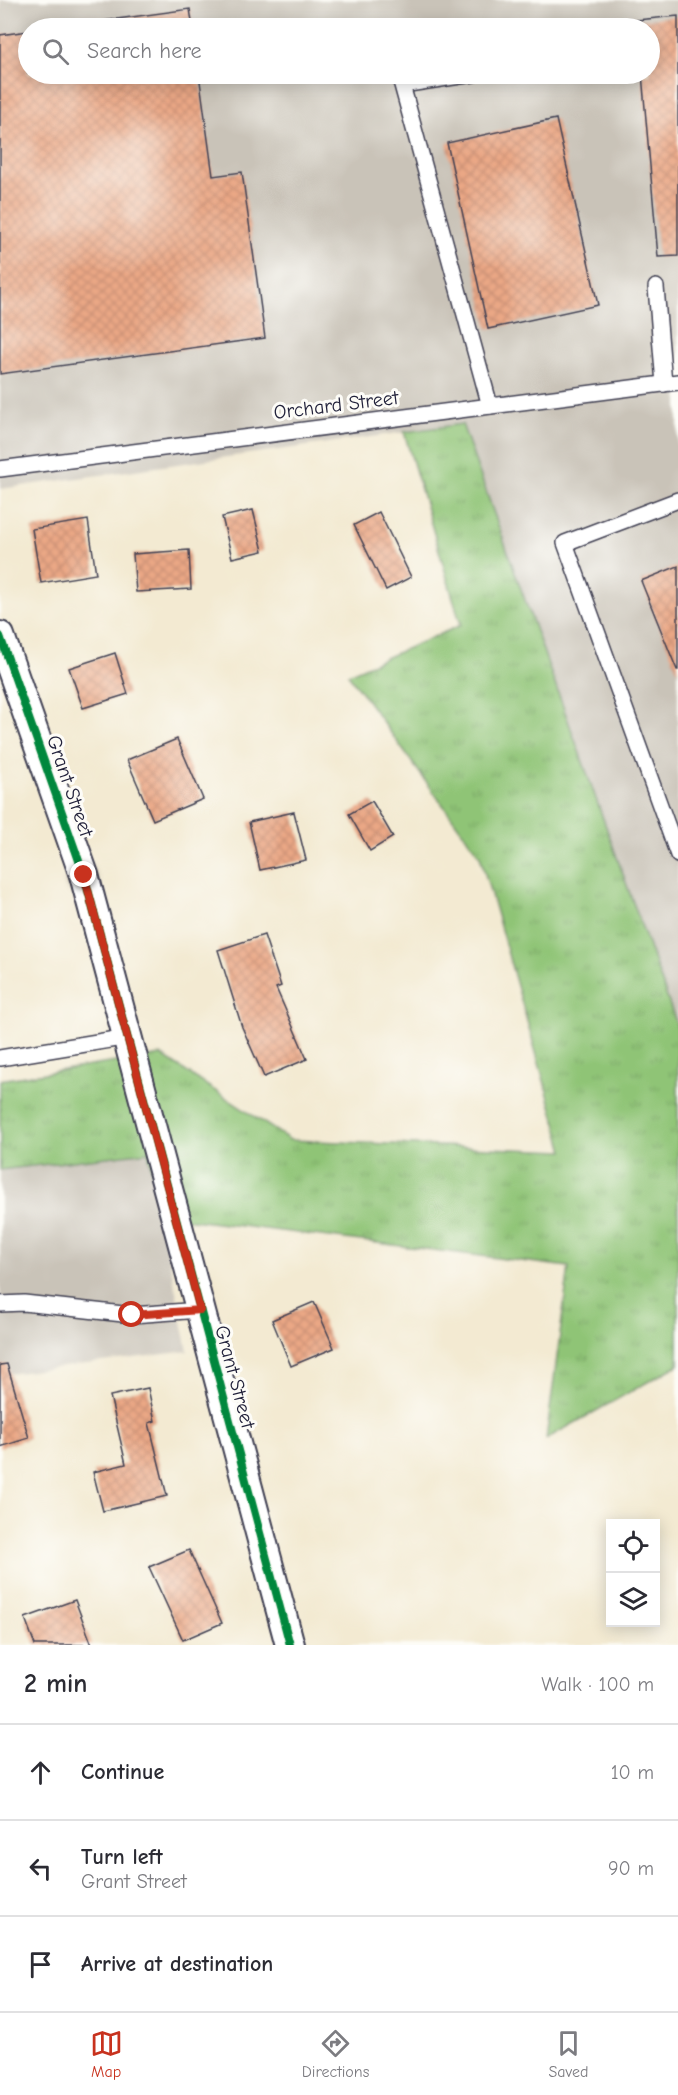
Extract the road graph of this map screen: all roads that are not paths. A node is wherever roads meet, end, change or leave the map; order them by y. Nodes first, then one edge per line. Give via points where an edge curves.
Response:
1 (408, 84) edge
2 (656, 287) dead end
3 (671, 383) edge
4 (490, 406) junction
5 (0, 469) edge
6 (678, 500) edge
7 (0, 636) edge
8 (678, 855) edge
9 (128, 1038) junction
10 (0, 1058) edge
11 (0, 1304) edge
12 (200, 1310) junction
13 (290, 1645) edge

1 - 4 lane via 402,85
2 - 3 lane
3 - 4 lane, Orchard Street
4 - 5 lane, Orchard Street
6 - 8 lane via 565,543
7 - 9 street, Grant Street via 84,875
9 - 10 lane
9 - 12 street, Grant Street
11 - 12 lane via 132,1315
12 - 13 street, Grant Street

